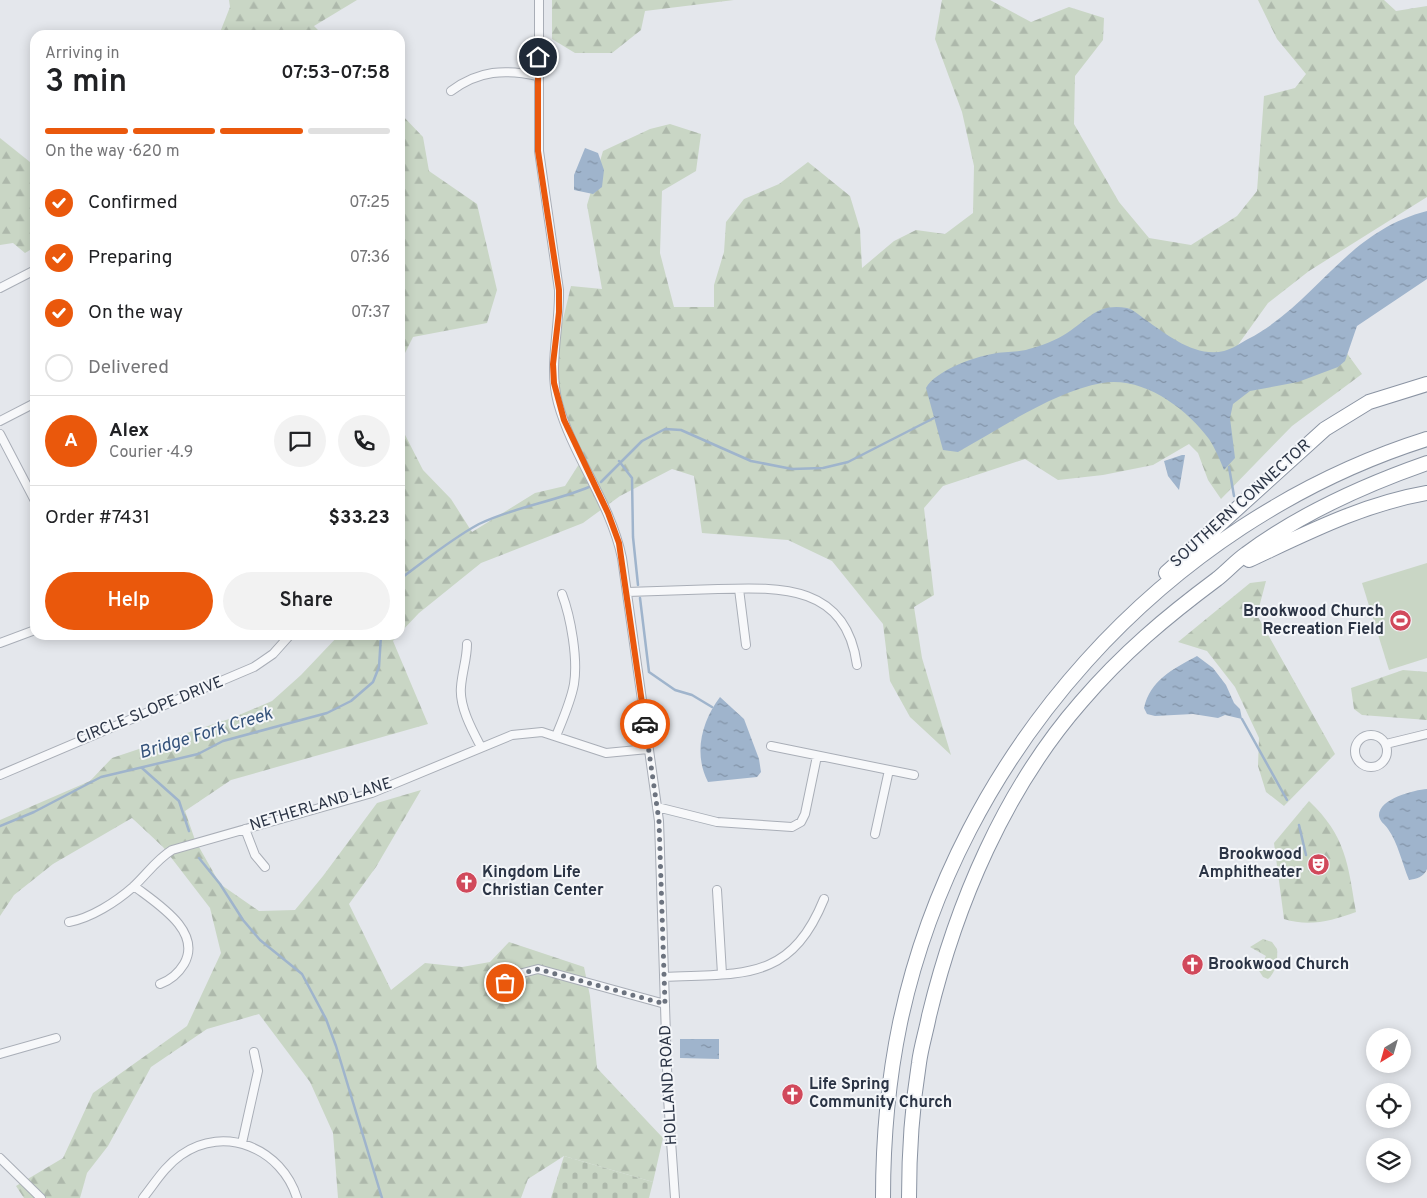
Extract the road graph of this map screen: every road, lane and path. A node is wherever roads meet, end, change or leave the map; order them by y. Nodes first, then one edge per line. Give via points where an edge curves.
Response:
1 (540, 0) edge
2 (538, 76) junction
3 (451, 91) dead end
4 (30, 273) edge
5 (0, 288) edge
6 (1427, 384) edge
7 (30, 406) edge
8 (0, 421) edge
9 (0, 434) edge
10 (1427, 438) edge
11 (1427, 463) edge
12 (30, 491) edge
13 (1427, 493) edge
14 (1230, 568) junction
15 (739, 588) junction
16 (627, 592) junction
17 (562, 594) dead end
18 (30, 632) edge
19 (286, 640) edge
20 (0, 643) edge
21 (467, 644) dead end
22 (746, 645) dead end
23 (1083, 664) junction
24 (857, 665) dead end
25 (1427, 734) edge
26 (556, 736) junction
27 (1386, 744) junction
28 (771, 746) dead end
29 (481, 747) junction
30 (648, 749) junction
31 (817, 756) junction
32 (889, 770) junction
33 (0, 775) edge
34 (914, 775) dead end
35 (657, 807) junction
36 (245, 829) junction
37 (875, 834) dead end
38 (265, 867) dead end
39 (134, 886) junction
40 (717, 890) dead end
41 (824, 899) dead end
42 (69, 922) dead end
43 (722, 974) junction
44 (664, 977) junction
45 (505, 983) dead end
46 (160, 984) dead end
47 (665, 1004) junction
48 (56, 1038) dead end
49 (254, 1052) dead end
50 (0, 1054) edge
51 (242, 1143) junction
52 (0, 1158) edge
53 (41, 1198) edge
54 (143, 1198) edge
55 (297, 1198) edge
56 (675, 1198) edge
57 (883, 1198) edge
58 (909, 1198) edge

1 - 2 street, HOLLAND ROAD
2 - 3 street via 505,71 487,73
2 - 16 street, HOLLAND ROAD via 538,151 559,290 554,383 564,420 612,523
4 - 5 street
6 - 23 highway, SOUTHERN CONNECTOR via 1369,402 1325,429 1110,626
7 - 8 street
9 - 12 street
10 - 23 highway via 1329,478 1237,530 1154,593
11 - 14 highway via 1316,512 1263,542
13 - 14 highway via 1366,508 1321,525
14 - 58 highway via 1165,617 1080,704 1050,742 988,847 947,951 918,1063
15 - 16 street
15 - 22 street
15 - 24 street via 787,590 820,602 845,629
16 - 30 street, HOLLAND ROAD
17 - 26 street via 576,672
18 - 20 street
19 - 33 street, CIRCLE SLOPE DRIVE via 254,667
21 - 29 street via 467,662 460,688 463,704
23 - 57 highway via 1032,727 988,794 964,839 934,909 910,986 894,1057 885,1134
25 - 27 street
26 - 29 street, NETHERLAND LANE via 528,732
26 - 30 street, NETHERLAND LANE via 606,753
27 - 27 street via 1376,735 1362,737 1355,746 1356,758 1364,766 1376,766 1385,760
28 - 31 street
29 - 36 street, NETHERLAND LANE via 372,793
30 - 35 street, HOLLAND ROAD
31 - 32 street
31 - 35 street via 805,814 792,827 717,822
32 - 34 street
32 - 37 street
35 - 44 street, HOLLAND ROAD
36 - 38 street via 255,855
36 - 39 street, NETHERLAND LANE via 172,850 158,859
39 - 42 street, NETHERLAND LANE via 88,916
39 - 46 street via 170,916 187,940 186,960 181,970
40 - 43 street
41 - 43 street via 807,934 786,956 758,970
43 - 44 street
44 - 47 street, HOLLAND ROAD
45 - 47 street via 515,975 538,969
47 - 56 street, HOLLAND ROAD
48 - 50 street
49 - 51 street via 258,1071
51 - 54 street via 211,1142 189,1150 173,1161
51 - 55 street via 279,1165
52 - 53 street

